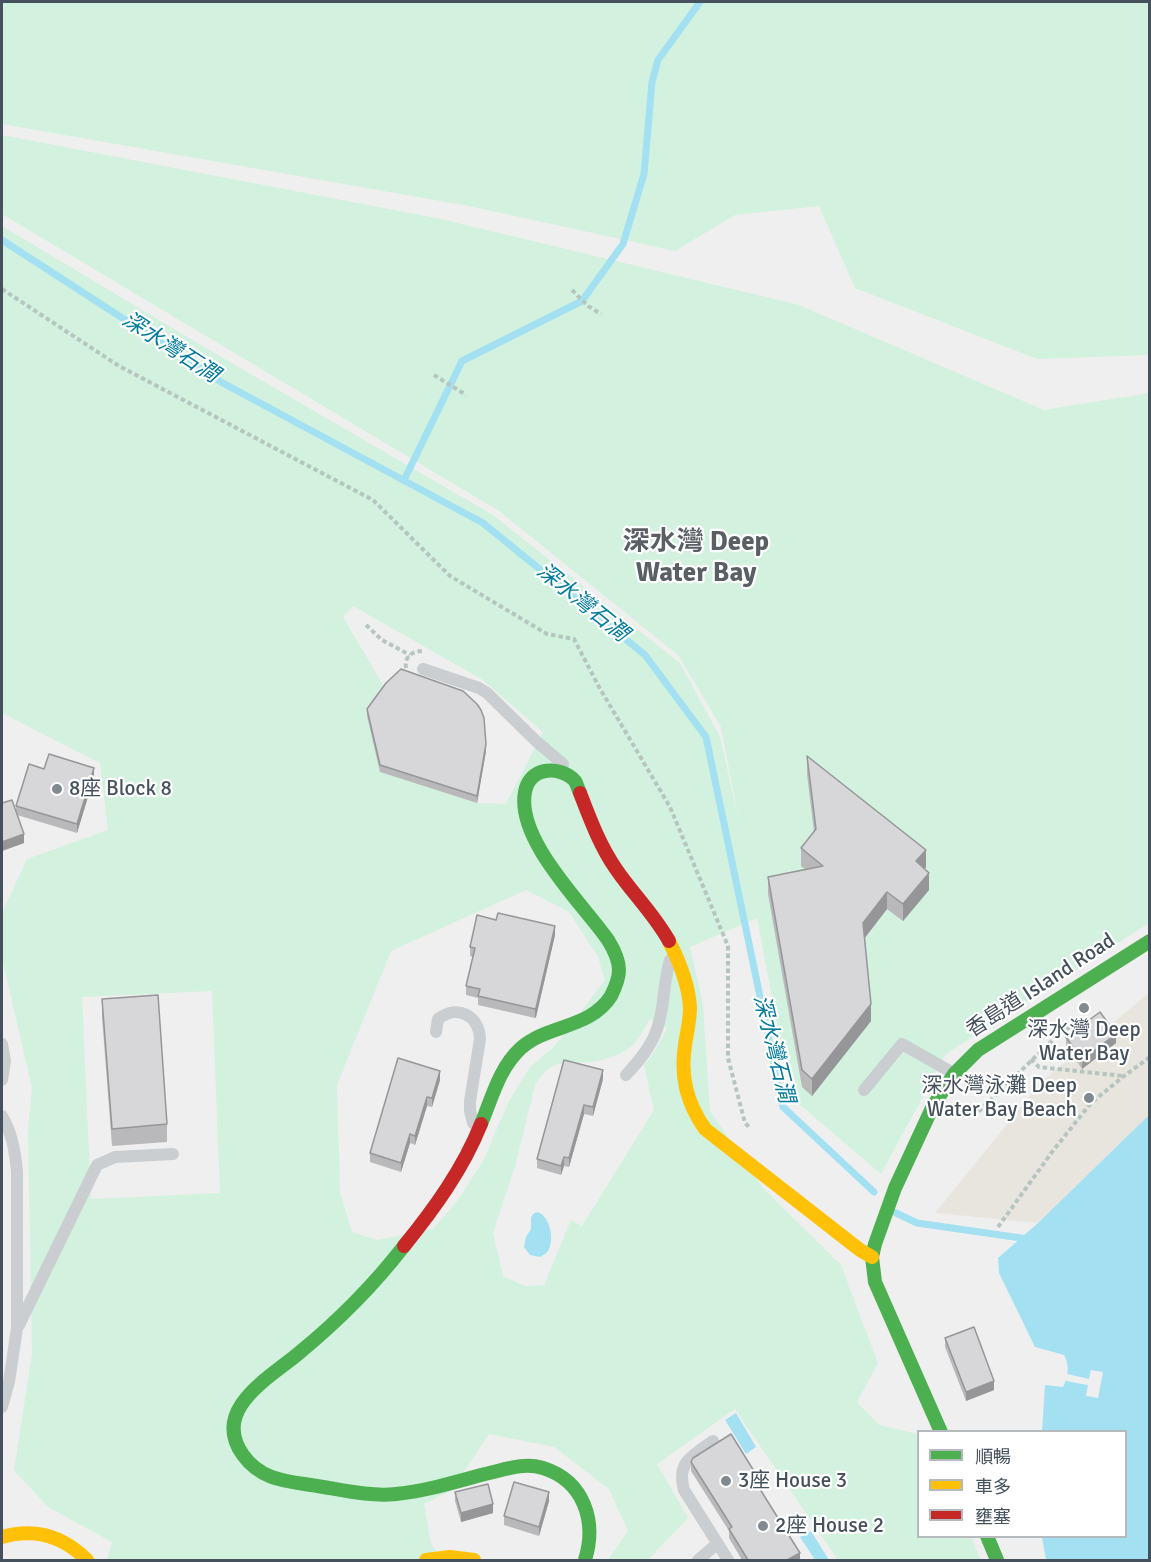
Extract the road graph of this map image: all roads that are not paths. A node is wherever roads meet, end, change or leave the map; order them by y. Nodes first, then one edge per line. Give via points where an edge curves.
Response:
1 (423, 669) dead end
2 (566, 773) junction
3 (1149, 942) edge
4 (673, 950) junction
5 (436, 1032) dead end
6 (2, 1044) edge
7 (954, 1074) junction
8 (626, 1075) dead end
9 (2, 1080) edge
10 (864, 1090) dead end
11 (2, 1116) edge
12 (477, 1132) junction
13 (173, 1154) dead end
14 (872, 1257) junction
15 (17, 1329) junction
16 (2, 1407) edge
17 (941, 1430) edge
18 (713, 1441) dead end
19 (2, 1538) edge
20 (988, 1538) edge
21 (717, 1544) junction
22 (87, 1560) edge
23 (426, 1560) edge
24 (474, 1560) edge
25 (585, 1560) edge
26 (698, 1560) edge
27 (728, 1560) edge
28 (997, 1560) edge

1 - 2 lane via 487,693 566,767
2 - 4 street via 574,781 614,866 654,917
2 - 12 street via 544,770 530,780 524,796 528,819 550,866 609,942 619,971 616,987 596,1012 579,1022 548,1031 513,1056
3 - 7 street, 香島道 Island Road via 978,1050
4 - 8 lane via 657,1028 639,1061
4 - 14 street via 690,1002 684,1081 691,1107 705,1129
5 - 12 lane via 438,1019 450,1012 463,1013 476,1023 480,1039 470,1101
6 - 9 lane
7 - 10 lane via 902,1044
7 - 14 street, 香島道 Island Road via 933,1106 895,1188
11 - 15 lane via 11,1136 17,1171
12 - 25 street via 427,1215 366,1291 331,1326 245,1396 233,1426 236,1443 245,1460 265,1475 376,1495 418,1491 519,1466 548,1470 572,1486 587,1511 591,1540
13 - 15 lane via 115,1157 97,1165
14 - 17 street, 香島道 Island Road via 875,1282 884,1305
15 - 16 lane
18 - 21 lane via 684,1464 681,1482
19 - 22 street via 19,1533 46,1535 73,1547
20 - 28 street
21 - 26 lane
21 - 27 lane
23 - 24 street via 449,1556

